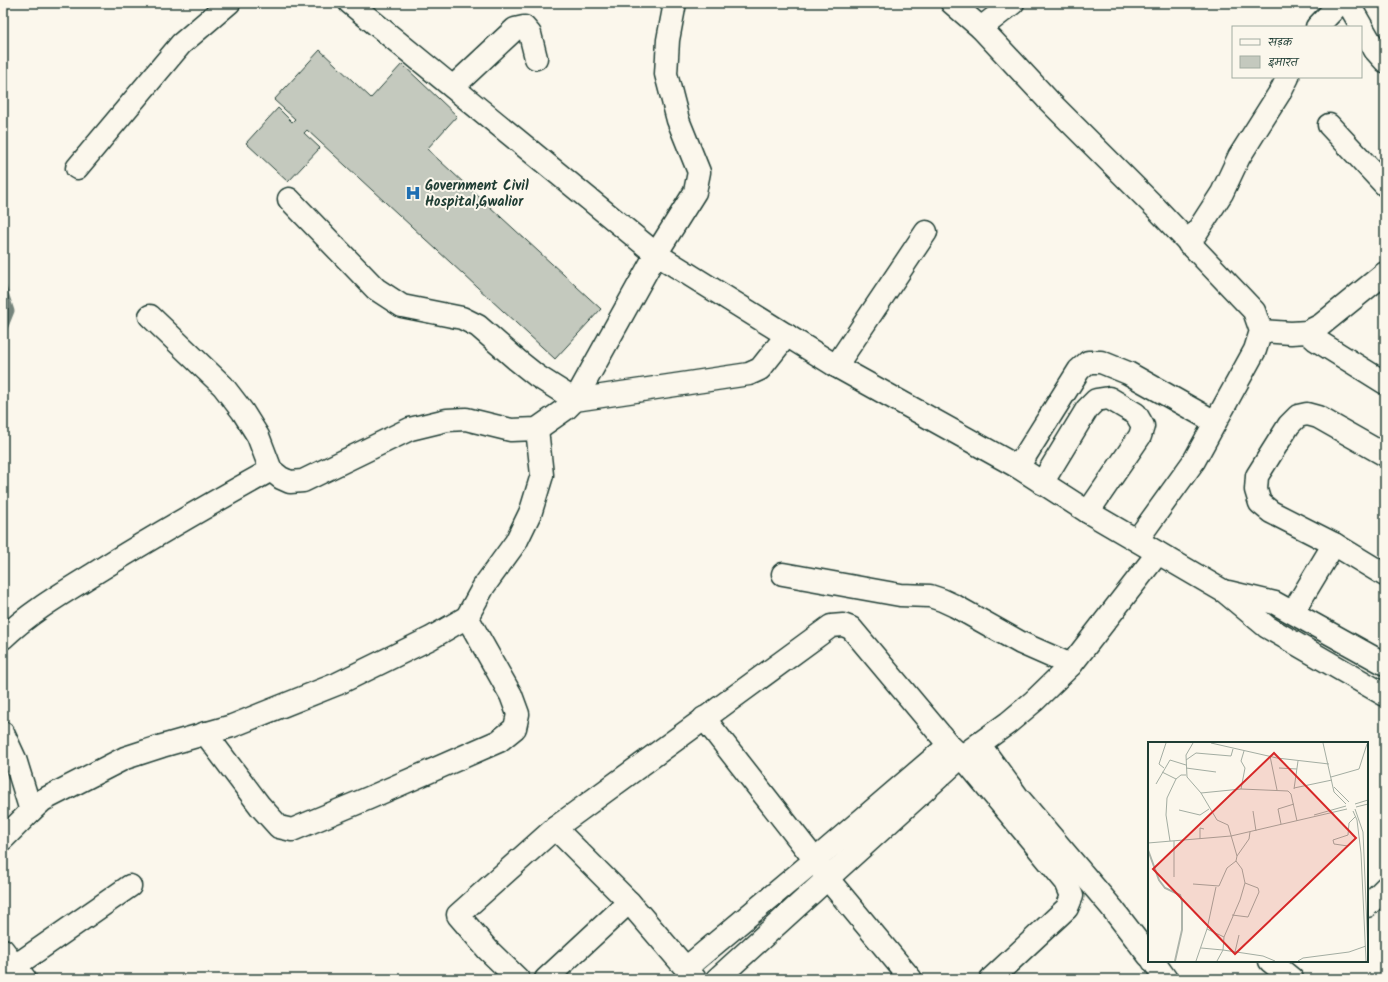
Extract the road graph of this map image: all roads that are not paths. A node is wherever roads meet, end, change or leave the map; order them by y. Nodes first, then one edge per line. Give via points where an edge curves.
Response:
1 (228, 3) edge
2 (350, 3) edge
3 (675, 3) edge
4 (952, 3) edge
5 (1013, 3) edge
6 (1340, 3) edge
7 (1348, 3) edge
8 (1318, 26) edge
9 (1361, 26) edge
10 (1362, 27) edge
11 (981, 28) junction
12 (536, 58) dead end
13 (1385, 61) edge
14 (1288, 78) edge
15 (453, 87) junction
16 (1328, 125) dead end
17 (77, 168) dead end
18 (1385, 185) edge
19 (289, 199) dead end
20 (926, 232) dead end
21 (1189, 244) junction
22 (656, 254) junction
23 (1385, 273) edge
24 (150, 316) dead end
25 (1261, 331) junction
26 (1307, 332) junction
27 (787, 336) junction
28 (836, 366) junction
29 (1385, 383) edge
30 (575, 400) junction
31 (1215, 422) junction
32 (537, 429) junction
33 (1385, 455) edge
34 (1018, 467) junction
35 (271, 470) junction
36 (1042, 483) junction
37 (1088, 512) junction
38 (1137, 540) junction
39 (1334, 544) junction
40 (1158, 552) junction
41 (783, 574) dead end
42 (1385, 576) edge
43 (1225, 592) junction
44 (1293, 612) junction
45 (467, 617) junction
46 (3, 638) edge
47 (1385, 664) edge
48 (1071, 665) junction
49 (1385, 695) edge
50 (704, 718) junction
51 (3, 733) edge
52 (205, 733) junction
53 (979, 744) junction
54 (955, 751) junction
55 (31, 811) junction
56 (555, 828) junction
57 (3, 839) edge
58 (815, 860) junction
59 (826, 878) junction
60 (130, 886) dead end
61 (1385, 888) edge
62 (629, 902) junction
63 (1368, 905) edge
64 (1148, 955) edge
65 (11, 962) edge
66 (1154, 962) edge
67 (1271, 962) edge
68 (690, 974) edge
69 (518, 979) edge
70 (546, 979) edge
71 (717, 979) edge
72 (911, 979) edge
73 (991, 979) edge
74 (1166, 979) edge
75 (1292, 979) edge

1 - 17 street via 181,44
2 - 15 street
3 - 22 street via 668,40 666,74 678,120 699,172 695,192
4 - 11 street
5 - 11 street
6 - 8 street
7 - 9 street
10 - 13 street via 1375,50
11 - 21 street
12 - 15 street via 530,34 524,27 515,29
14 - 21 street via 1239,157 1222,194
15 - 22 street
16 - 18 street
19 - 30 street via 376,289 402,306 462,318 478,326 537,376
20 - 28 street
21 - 25 street via 1254,311
22 - 27 street
22 - 30 street
23 - 26 street via 1321,325
24 - 35 street via 223,386 258,436
25 - 26 street
25 - 31 street via 1255,350
26 - 29 street
27 - 28 street
27 - 30 street via 760,369 748,374
28 - 34 street
30 - 32 street
31 - 34 street via 1128,374 1101,362 1088,362 1079,370
31 - 38 street via 1194,461
32 - 35 street via 511,430 466,419 447,420 410,429 303,481 290,482
32 - 45 street via 542,475 531,511 516,542 484,586
33 - 39 street via 1318,417 1307,414 1298,416 1288,425 1257,476 1256,490 1260,503 1271,512
34 - 36 street
35 - 46 street via 76,584 25,618
36 - 37 street
36 - 37 street via 1087,409 1096,400 1109,398 1136,414 1143,426 1140,436
37 - 38 street
38 - 40 street
39 - 42 street
39 - 44 street
40 - 43 street
40 - 48 street
41 - 48 street via 900,595 930,596 955,606 1021,643
43 - 44 street via 1275,603
43 - 49 street via 1267,627
44 - 47 street
45 - 52 street via 431,638 337,684 232,726
45 - 52 street via 511,695 518,714 515,728 492,745 292,830 280,827 260,806
48 - 53 street via 1034,701
50 - 54 street via 831,626 843,625 851,628
50 - 56 street
50 - 58 street
51 - 55 street via 15,759
52 - 55 street via 125,758 43,800
53 - 54 street
53 - 64 street via 1017,796
54 - 58 street
54 - 59 street
54 - 73 street via 1066,882 1072,896 1067,908
55 - 57 street
56 - 62 street
56 - 69 street via 458,915 488,950
58 - 59 street
58 - 68 street
59 - 71 street
59 - 72 street
60 - 65 street
61 - 63 street
62 - 68 street
62 - 70 street
66 - 74 street
67 - 75 street

